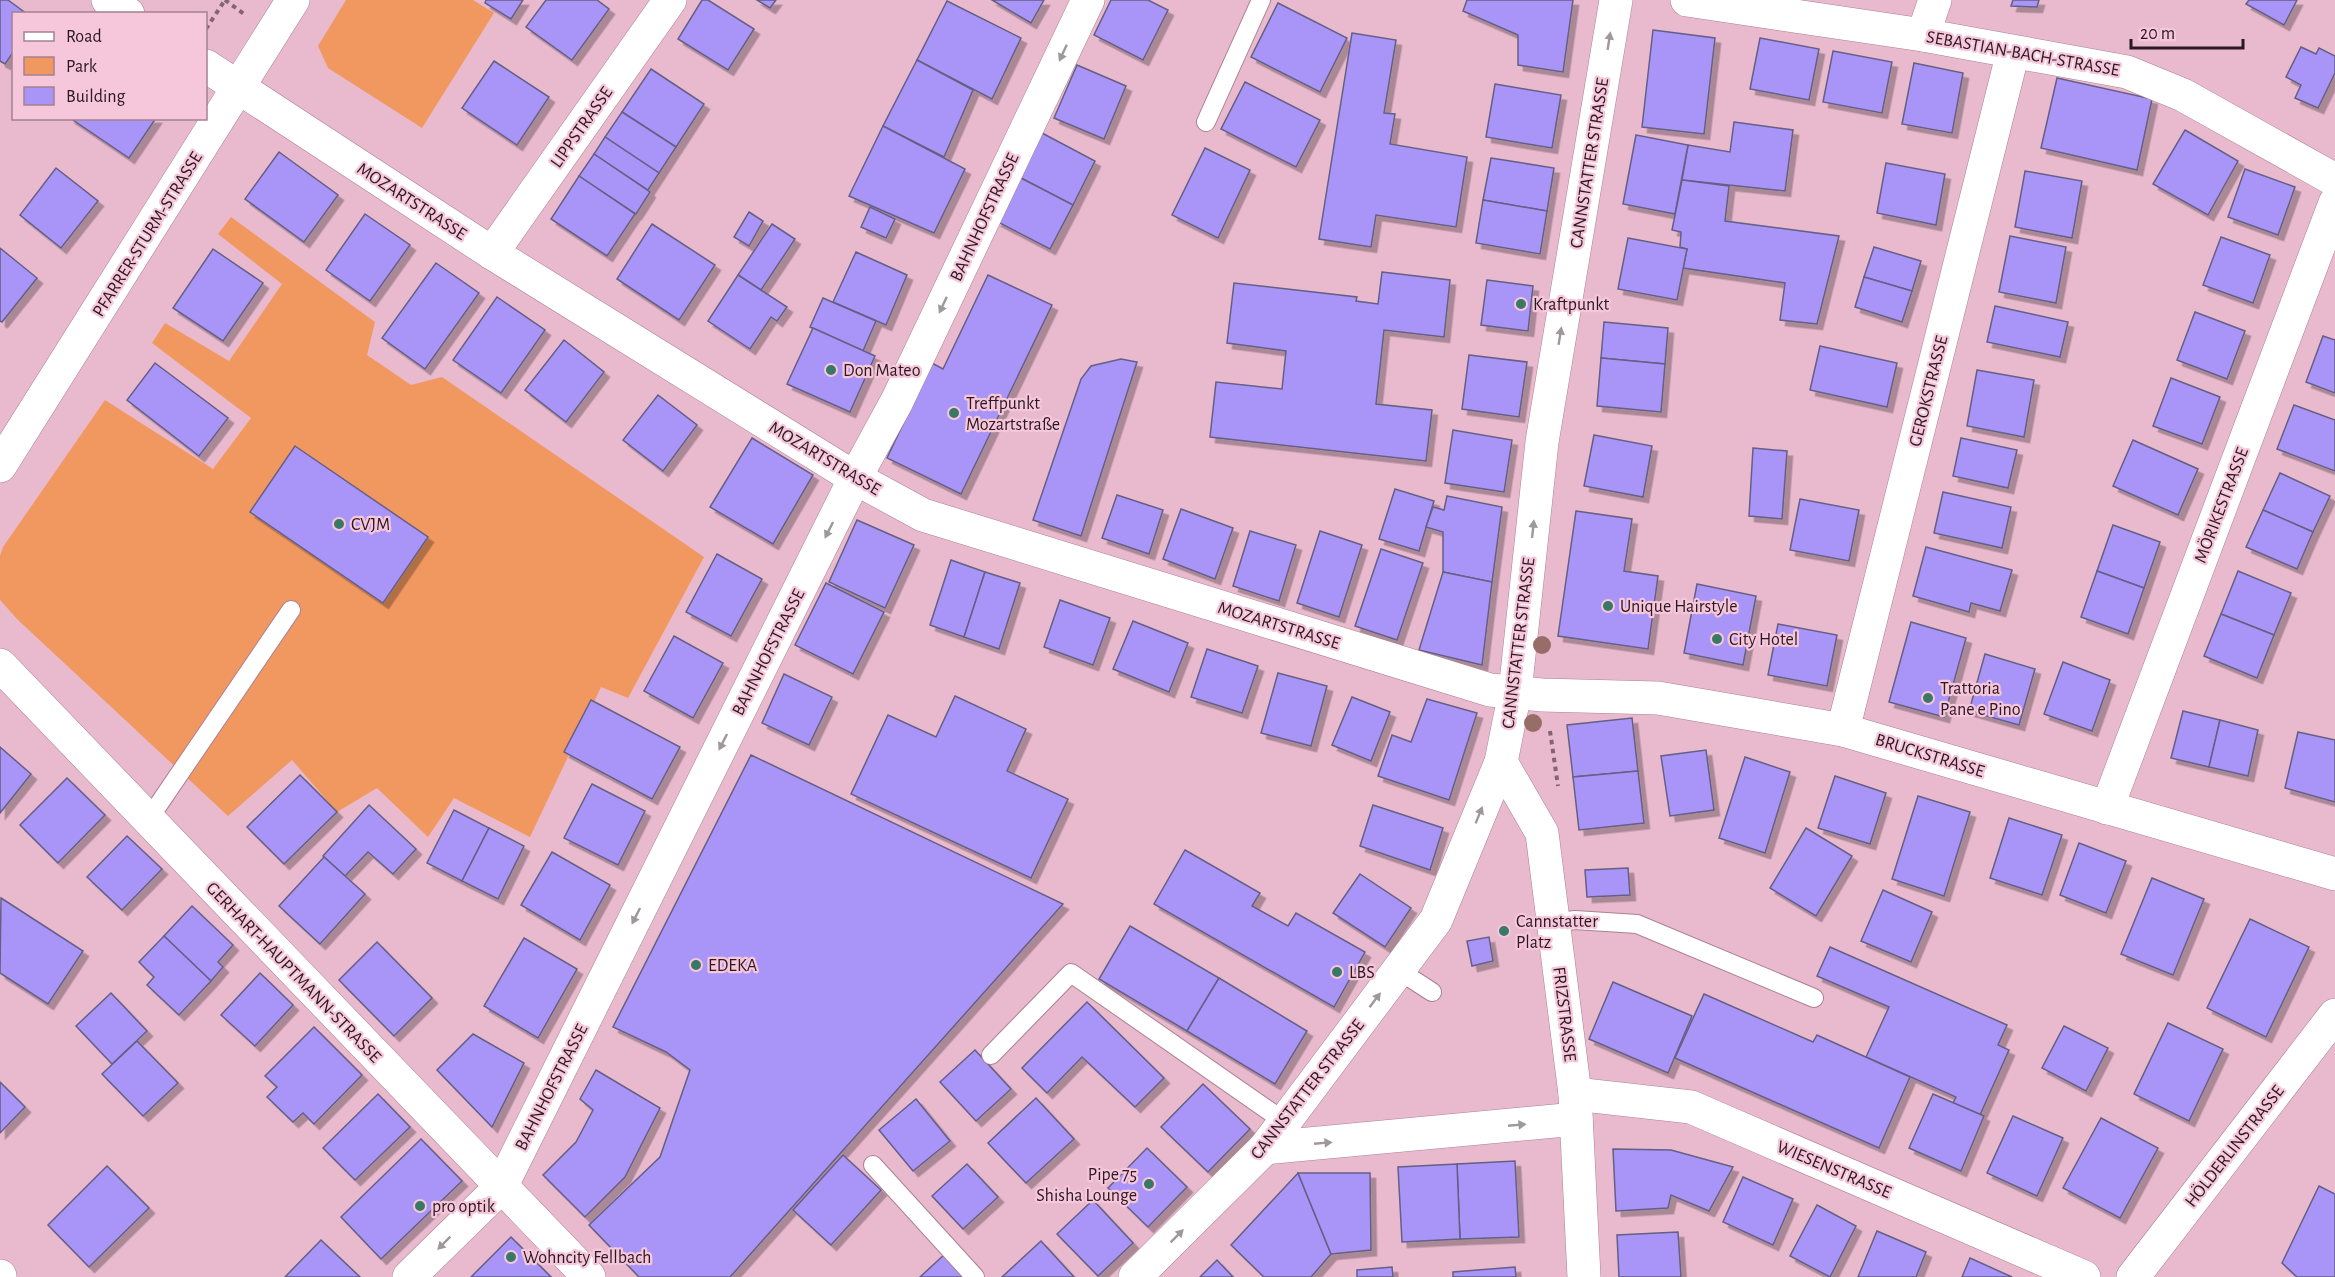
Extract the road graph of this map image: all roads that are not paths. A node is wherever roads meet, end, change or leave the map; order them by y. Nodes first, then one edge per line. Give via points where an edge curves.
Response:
1 (108, 0) edge
2 (293, 0) edge
3 (670, 0) edge
4 (1088, 0) edge
5 (1261, 0) edge
6 (1616, 0) edge
7 (1687, 0) edge
8 (1935, 0) edge
9 (125, 12) edge
10 (1923, 35) junction
11 (2013, 52) junction
12 (207, 67) edge
13 (239, 89) junction
14 (1206, 122) dead end
15 (2335, 180) edge
16 (2335, 203) edge
17 (492, 253) junction
18 (0, 466) edge
19 (855, 478) junction
20 (291, 610) dead end
21 (0, 665) edge
22 (1515, 692) junction
23 (1843, 730) junction
24 (1501, 762) junction
25 (2107, 808) junction
26 (148, 820) junction
27 (2335, 874) edge
28 (1553, 923) junction
29 (1398, 970) junction
30 (1432, 992) dead end
31 (1814, 998) dead end
32 (2335, 1015) edge
33 (991, 1055) dead end
34 (1576, 1107) junction
35 (1285, 1122) junction
36 (1265, 1148) junction
37 (873, 1165) dead end
38 (501, 1187) junction
39 (410, 1277) edge
40 (589, 1277) edge
41 (975, 1277) edge
42 (1135, 1277) edge
43 (1584, 1277) edge
44 (2084, 1277) edge
45 (2133, 1277) edge

1 - 9 street
2 - 13 street, PFARRER-STURM-STRASSE
3 - 17 street, LIPPSTRASSE
4 -> 19 street, BAHNHOFSTRASSE via 897,400
5 - 14 lane
22 -> 6 street, CANNSTATTER STRASSE via 1542,442
7 - 10 street, SEBASTIAN-BACH-STRASSE
8 - 10 street
10 - 11 street, SEBASTIAN-BACH-STRASSE
11 - 15 street, SEBASTIAN-BACH-STRASSE via 2127,72 2183,95
11 - 23 street, GEROKSTRASSE
12 - 13 street, MOZARTSTRASSE
13 - 17 street, MOZARTSTRASSE
13 - 18 street, PFARRER-STURM-STRASSE
16 - 25 street, MÖRIKESTRASSE
17 - 19 street, MOZARTSTRASSE
19 - 22 street, MOZARTSTRASSE via 923,515 1490,690
19 -> 38 street, BAHNHOFSTRASSE
20 - 26 lane
21 - 26 street, GERHART-HAUPTMANN-STRASSE
22 - 23 street, BRUCKSTRASSE via 1658,698
22 - 24 street, CANNSTATTER STRASSE
23 - 25 street, BRUCKSTRASSE
24 - 28 street, FRIZSTRASSE via 1542,833
29 -> 24 street, CANNSTATTER STRASSE via 1436,920
25 - 27 street, BRUCKSTRASSE
26 - 38 street, GERHART-HAUPTMANN-STRASSE
28 - 31 lane via 1575,920 1637,924
28 - 34 street, FRIZSTRASSE
29 - 30 lane
35 -> 29 street, CANNSTATTER STRASSE
32 - 45 street, HÖLDERLINSTRASSE
33 - 35 lane via 1071,974
36 -> 34 street, WIESENSTRASSE
34 - 43 street, FRIZSTRASSE
34 - 44 street, WIESENSTRASSE via 1691,1107
35 - 36 street, CANNSTATTER STRASSE
42 -> 36 street, CANNSTATTER STRASSE
37 - 41 lane
38 -> 39 street, BAHNHOFSTRASSE
38 - 40 street, GERHART-HAUPTMANN-STRASSE

